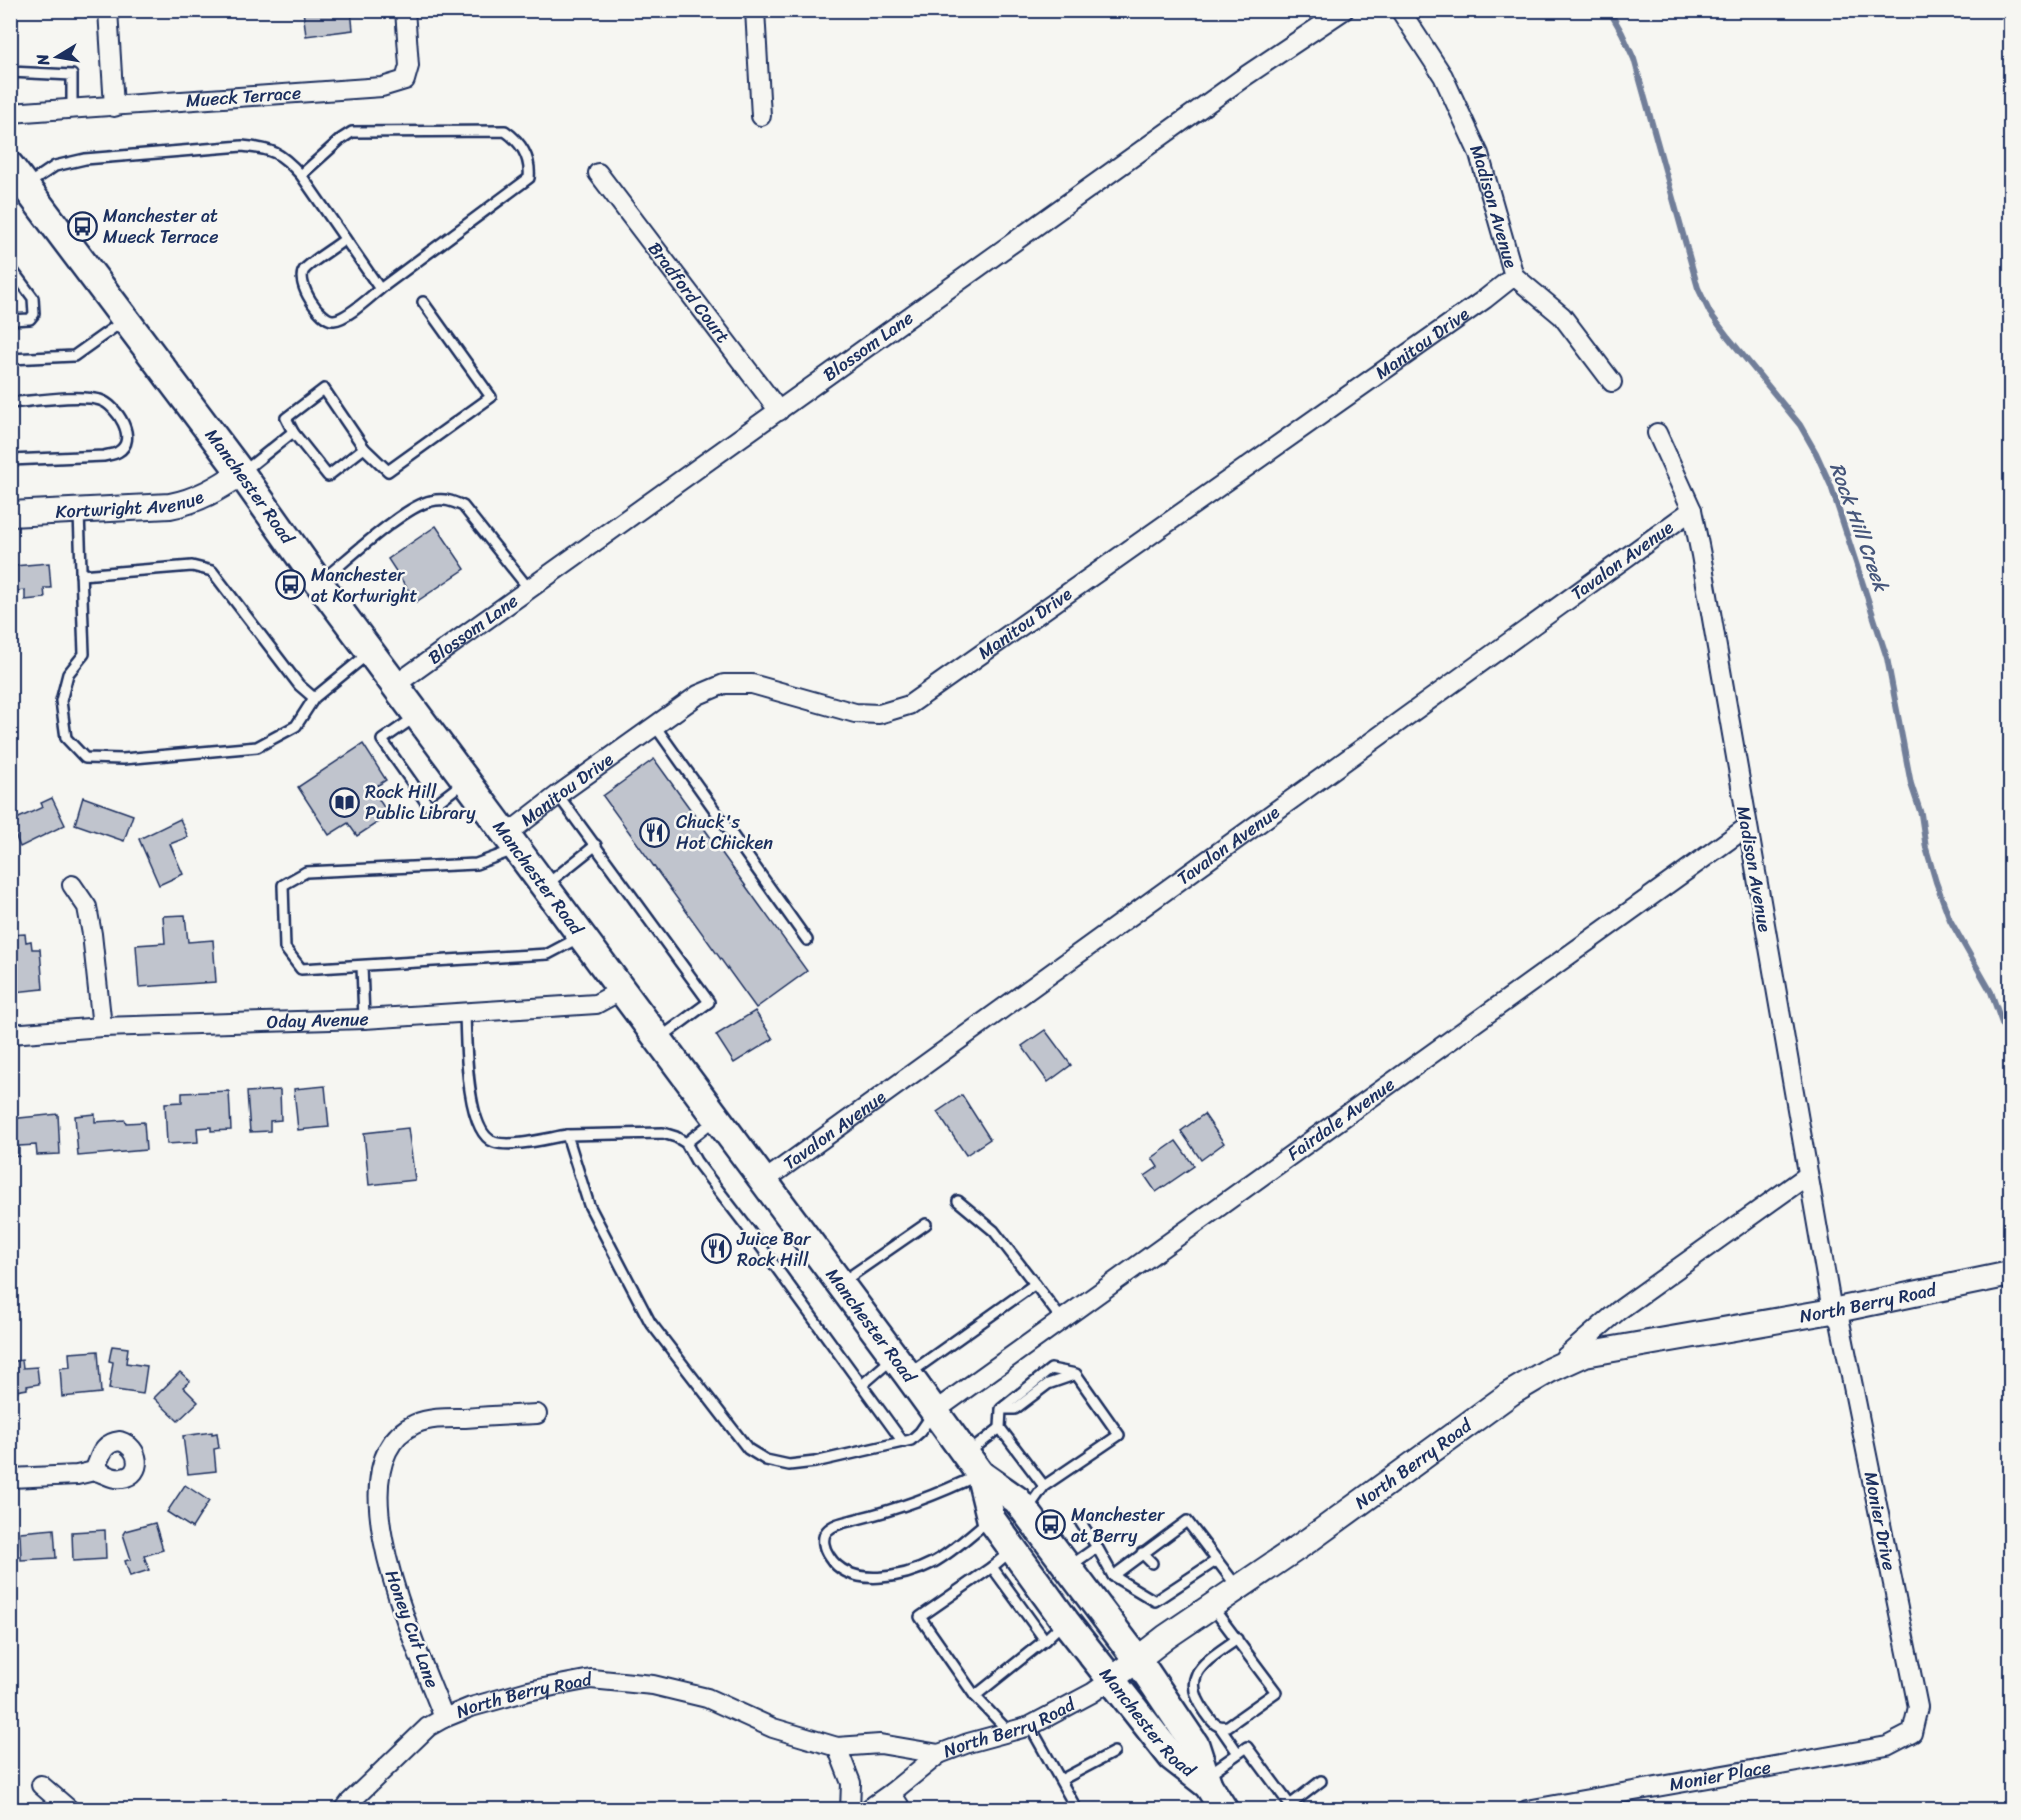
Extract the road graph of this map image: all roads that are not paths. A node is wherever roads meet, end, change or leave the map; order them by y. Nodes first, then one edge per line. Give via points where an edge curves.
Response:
1 (108, 10) edge
2 (405, 10) edge
3 (755, 10) edge
4 (1344, 10) edge
5 (1400, 10) edge
6 (10, 72) edge
7 (114, 107) junction
8 (72, 109) junction
9 (10, 113) edge
10 (761, 116) dead end
11 (598, 173) dead end
12 (301, 175) junction
13 (18, 176) edge
14 (345, 239) junction
15 (10, 267) edge
16 (1514, 276) junction
17 (380, 289) junction
18 (423, 302) dead end
19 (10, 320) edge
20 (124, 320) junction
21 (10, 359) edge
22 (1612, 382) dead end
23 (10, 403) edge
24 (779, 411) junction
25 (293, 432) junction
26 (1657, 433) dead end
27 (364, 448) junction
28 (10, 460) edge
29 (241, 473) junction
30 (79, 509) junction
31 (1692, 510) junction
32 (10, 514) edge
33 (81, 575) junction
34 (319, 583) junction
35 (529, 589) junction
36 (371, 652) junction
37 (395, 685) junction
38 (314, 698) junction
39 (418, 715) junction
40 (655, 726) junction
41 (466, 780) junction
42 (558, 795) junction
43 (1747, 827) junction
44 (511, 842) junction
45 (596, 845) junction
46 (72, 885) dead end
47 (545, 886) junction
48 (582, 936) junction
49 (807, 940) dead end
50 (362, 966) junction
51 (622, 990) junction
52 (465, 1011) junction
53 (364, 1019) junction
54 (102, 1027) junction
55 (10, 1034) edge
56 (658, 1039) junction
57 (717, 1118) junction
58 (567, 1135) junction
59 (686, 1143) junction
60 (1808, 1175) junction
61 (764, 1181) junction
62 (958, 1201) dead end
63 (926, 1224) dead end
64 (2010, 1274) edge
65 (840, 1284) junction
66 (1035, 1284) junction
67 (1832, 1311) junction
68 (1062, 1320) junction
69 (902, 1366) junction
70 (1550, 1370) junction
71 (862, 1385) junction
72 (935, 1411) junction
73 (537, 1414) dead end
74 (1000, 1428) junction
75 (903, 1442) junction
76 (973, 1464) junction
77 (94, 1471) dead end
78 (10, 1478) edge
79 (1044, 1486) junction
80 (1025, 1512) junction
81 (991, 1519) junction
82 (1081, 1523) dead end
83 (1097, 1548) junction
84 (1013, 1550) junction
85 (1142, 1554) junction
86 (1217, 1560) junction
87 (1152, 1563) dead end
88 (992, 1567) junction
89 (1068, 1568) junction
90 (1113, 1576) junction
91 (1238, 1588) junction
92 (1212, 1606) junction
93 (1065, 1621) junction
94 (1237, 1639) junction
95 (1045, 1640) junction
96 (1137, 1659) junction
97 (1112, 1679) junction
98 (975, 1696) junction
99 (444, 1718) junction
100 (1030, 1726) junction
101 (1198, 1726) junction
102 (1220, 1727) junction
103 (1010, 1733) junction
104 (1912, 1733) joint
105 (837, 1747) junction
106 (1114, 1752) dead end
107 (1238, 1753) junction
108 (939, 1754) junction
109 (1061, 1780) junction
110 (1206, 1781) junction
111 (1321, 1781) dead end
112 (41, 1785) dead end
113 (891, 1793) junction
114 (1290, 1807) edge
115 (70, 1809) edge
116 (345, 1809) edge
117 (850, 1809) edge
118 (867, 1809) edge
119 (902, 1809) edge
120 (1077, 1809) edge
121 (1224, 1809) edge
122 (1527, 1809) edge

1 - 7 street
2 - 7 street, Mueck Terrace via 409,66 405,80 382,87
3 - 10 street
4 - 24 street, Blossom Lane
5 - 16 street, Madison Avenue via 1443,76 1479,154
6 - 8 lane via 72,75
7 - 8 street, Mueck Terrace
8 - 9 street, Mueck Terrace
11 - 24 street, Bradford Court
12 - 13 lane via 286,159 268,149 242,146 86,159
12 - 14 lane
12 - 17 lane via 352,132 505,131 516,139 530,167 529,178
13 - 20 main road, Manchester Road
14 - 17 lane
14 - 17 lane via 304,270 302,287 324,318 333,321
15 - 19 lane via 33,298 34,314 30,319
16 - 22 street, Madison Avenue via 1562,316
16 - 40 street, Manitou Drive via 909,705 879,714 855,713 752,684 724,684 698,695
18 - 27 lane via 491,397 388,471
20 - 21 lane via 74,356
20 - 29 main road, Manchester Road
23 - 28 lane via 100,400 112,406 127,435 126,444 118,453
24 - 35 street, Blossom Lane
25 - 27 lane via 328,476
25 - 27 lane via 286,418 324,389
25 - 29 lane
26 - 31 street, Madison Avenue
29 - 30 main road, Kortwright Avenue via 218,489 181,504
29 - 34 main road, Manchester Road
30 - 32 main road, Kortwright Avenue
30 - 33 lane
31 - 43 street, Madison Avenue
31 - 61 street, Tavalon Avenue
33 - 38 lane via 192,566 212,571 299,685
33 - 38 lane via 84,654 69,674 62,701 66,738 86,758 123,759 257,747 296,726
34 - 35 lane via 412,508 448,499 463,506
34 - 36 main road, Manchester Road
35 - 37 street, Blossom Lane
36 - 37 main road, Manchester Road
36 - 38 lane
37 - 39 main road, Manchester Road
39 - 41 main road, Manchester Road
39 - 41 lane via 382,740 430,808
40 - 42 street, Manitou Drive
40 - 49 lane
41 - 44 main road, Manchester Road
42 - 44 street, Manitou Drive
42 - 45 lane
43 - 60 street, Madison Avenue
43 - 68 street, Fairdale Avenue
44 - 47 main road, Manchester Road
44 - 50 lane via 476,864 306,872 283,885 285,948 301,969
45 - 47 lane
45 - 56 lane via 709,1002
46 - 54 street via 87,907
47 - 48 main road, Manchester Road
48 - 50 lane via 548,954
48 - 51 main road, Manchester Road
50 - 53 lane
51 - 52 street, Oday Avenue via 596,1004
51 - 56 main road, Manchester Road
52 - 53 street, Oday Avenue
52 - 58 lane via 470,1088 484,1135 501,1143
53 - 54 street, Oday Avenue
54 - 55 street, Oday Avenue
56 - 57 main road, Manchester Road
57 - 59 lane
57 - 61 main road, Manchester Road
58 - 59 lane via 663,1133
58 - 75 lane via 589,1205 650,1322 748,1449 766,1460 789,1465
59 - 71 lane
60 - 67 street, Madison Avenue
60 - 70 street, North Berry Road via 1617,1311
61 - 65 main road, Manchester Road
62 - 66 lane via 993,1231
63 - 65 lane
64 - 67 main road, North Berry Road
65 - 69 main road, Manchester Road
66 - 68 lane
66 - 69 lane
67 - 70 main road, North Berry Road via 1585,1354
67 - 104 street, Monier Drive via 1840,1322 1918,1707
68 - 72 street, Fairdale Avenue
69 - 71 lane
69 - 72 main road, Manchester Road
70 - 91 main road, North Berry Road
71 - 75 lane
72 - 75 lane via 920,1432
72 - 76 main road, Manchester Road
73 - 99 street, Honey Cut Lane via 418,1422 392,1441 381,1468 379,1514 393,1583
74 - 76 lane
74 - 79 lane
74 - 79 lane via 1001,1409 1015,1409 1048,1384 1076,1374 1119,1435
76 - 80 main road, Manchester Road via 1017,1500
76 - 81 main road, Manchester Road
76 - 81 lane via 933,1496 838,1524 827,1531 825,1549 838,1567 852,1576 871,1578 901,1573 936,1561
77 - 78 street
79 - 80 lane
80 - 89 main road, Manchester Road
81 - 84 main road, Manchester Road
82 - 83 lane
83 - 89 lane
83 - 90 lane
84 - 88 lane
84 - 93 main road, Manchester Road
85 - 86 lane via 1187,1521
85 - 87 lane
85 - 90 lane
86 - 90 lane via 1176,1582 1155,1602
86 - 91 lane
88 - 95 lane
88 - 98 lane via 920,1617
89 - 96 main road, Manchester Road
91 - 92 main road, North Berry Road
92 - 94 lane
92 - 96 main road, North Berry Road
93 - 95 lane
93 - 97 main road, Manchester Road
94 - 101 lane via 1195,1675
94 - 102 lane via 1276,1692 1228,1726
95 - 98 lane
96 - 97 main road, North Berry Road
96 - 101 main road, Manchester Road
97 - 100 street, North Berry Road
97 - 110 main road, Manchester Road via 1172,1757
98 - 103 lane
99 - 105 street, North Berry Road via 528,1691 591,1679 654,1685 707,1698 773,1728
99 - 116 street, North Berry Road via 428,1727
100 - 103 street, North Berry Road
100 - 109 lane
101 - 102 lane
101 - 110 main road, Manchester Road via 1195,1745
102 - 107 lane
103 - 108 street, North Berry Road
104 - 122 street, Monier Place via 1887,1746
105 - 108 street, North Berry Road via 880,1744
105 - 117 street via 851,1783
106 - 109 lane
107 - 110 lane
107 - 114 lane via 1247,1747
108 - 113 street
109 - 120 lane
110 - 121 main road, Manchester Road
111 - 114 lane
112 - 115 street
113 - 118 street
113 - 119 street

